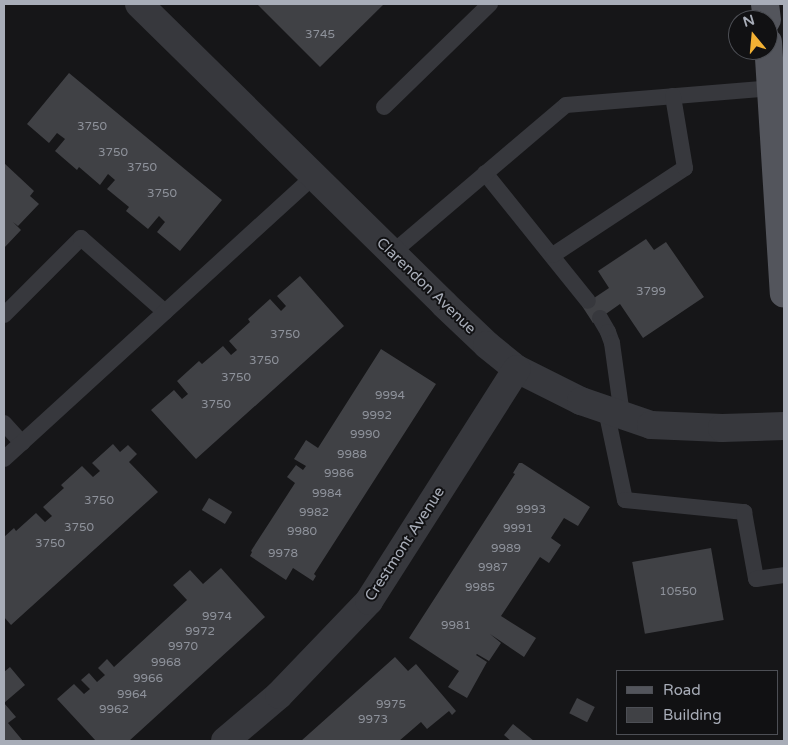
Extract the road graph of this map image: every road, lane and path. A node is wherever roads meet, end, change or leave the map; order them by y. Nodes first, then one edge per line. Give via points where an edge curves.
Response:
1 (139, 4) edge
2 (490, 4) edge
3 (769, 60) edge
4 (771, 88) junction
5 (673, 96) junction
6 (384, 107) dead end
7 (485, 173) junction
8 (314, 176) junction
9 (392, 253) junction
10 (553, 255) junction
11 (784, 293) edge
12 (588, 301) dead end
13 (166, 312) junction
14 (4, 315) edge
15 (600, 318) dead end
16 (517, 369) junction
17 (614, 412) junction
18 (4, 423) edge
19 (784, 426) edge
20 (22, 443) junction
21 (4, 460) edge
22 (784, 575) edge
23 (225, 741) edge

1 - 8 street, Clarendon Avenue
2 - 6 lane
3 - 4 main road
4 - 5 lane
4 - 11 main road
5 - 7 lane via 566,105
5 - 10 lane via 685,168
7 - 9 lane
7 - 10 lane
8 - 9 street, Clarendon Avenue
8 - 13 lane
9 - 16 street, Clarendon Avenue via 487,345
10 - 12 lane
13 - 14 lane via 81,238
13 - 20 lane
15 - 17 lane via 612,343
16 - 17 street, Clarendon Avenue via 580,401
16 - 23 street, Crestmont Avenue via 369,601 279,695
17 - 19 street, Clarendon Avenue via 651,425
17 - 22 lane via 625,500 744,512 756,579
18 - 20 lane
20 - 21 lane

